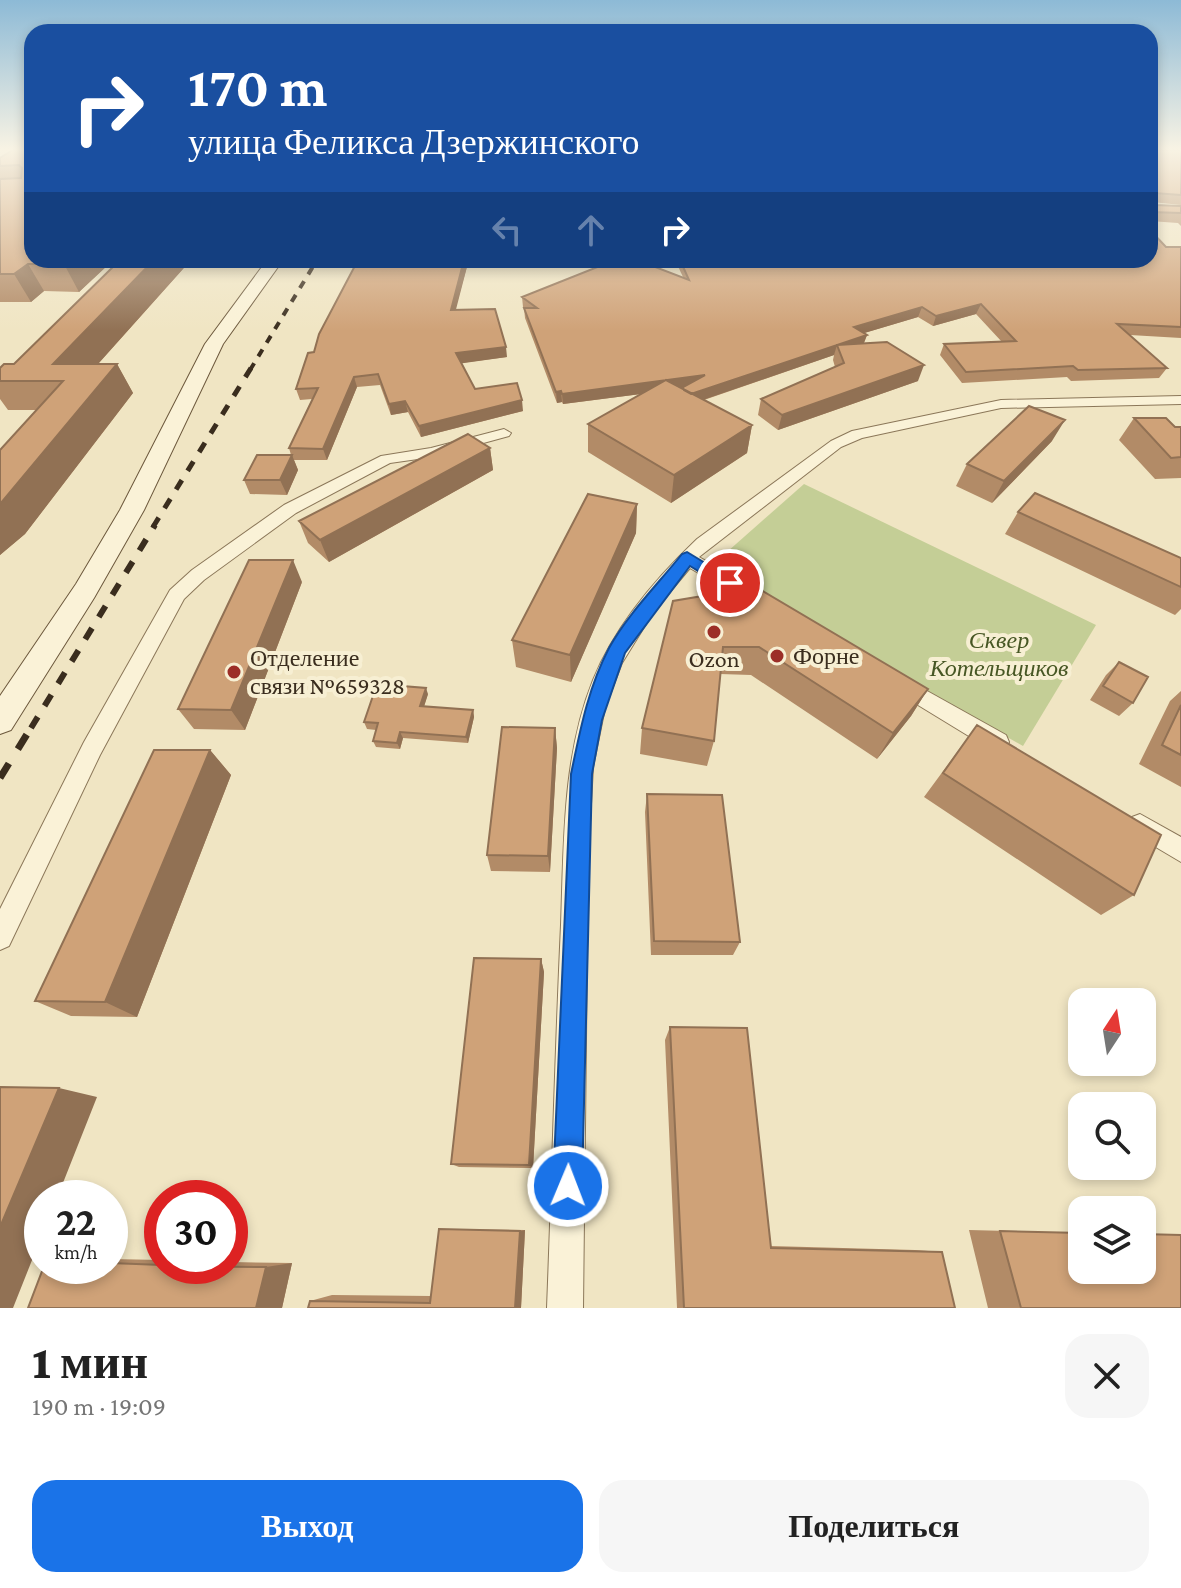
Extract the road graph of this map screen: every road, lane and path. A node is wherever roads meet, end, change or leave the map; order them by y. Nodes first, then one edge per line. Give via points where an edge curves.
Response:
1 (269, 268) edge
2 (1181, 400) edge
3 (504, 433) dead end
4 (687, 558) junction
5 (786, 616) edge
6 (881, 672) edge
7 (0, 721) edge
8 (1017, 753) edge
9 (1126, 817) edge
10 (1181, 850) edge
11 (0, 937) edge
12 (565, 1308) edge

1 - 7 main road via 214,344 132,510
2 - 4 street via 1001,404 857,434 836,444
3 - 11 street via 386,459 290,509 177,595 92,749
4 - 5 street
4 - 12 street via 617,650 592,720 582,774
6 - 8 street
9 - 10 street

